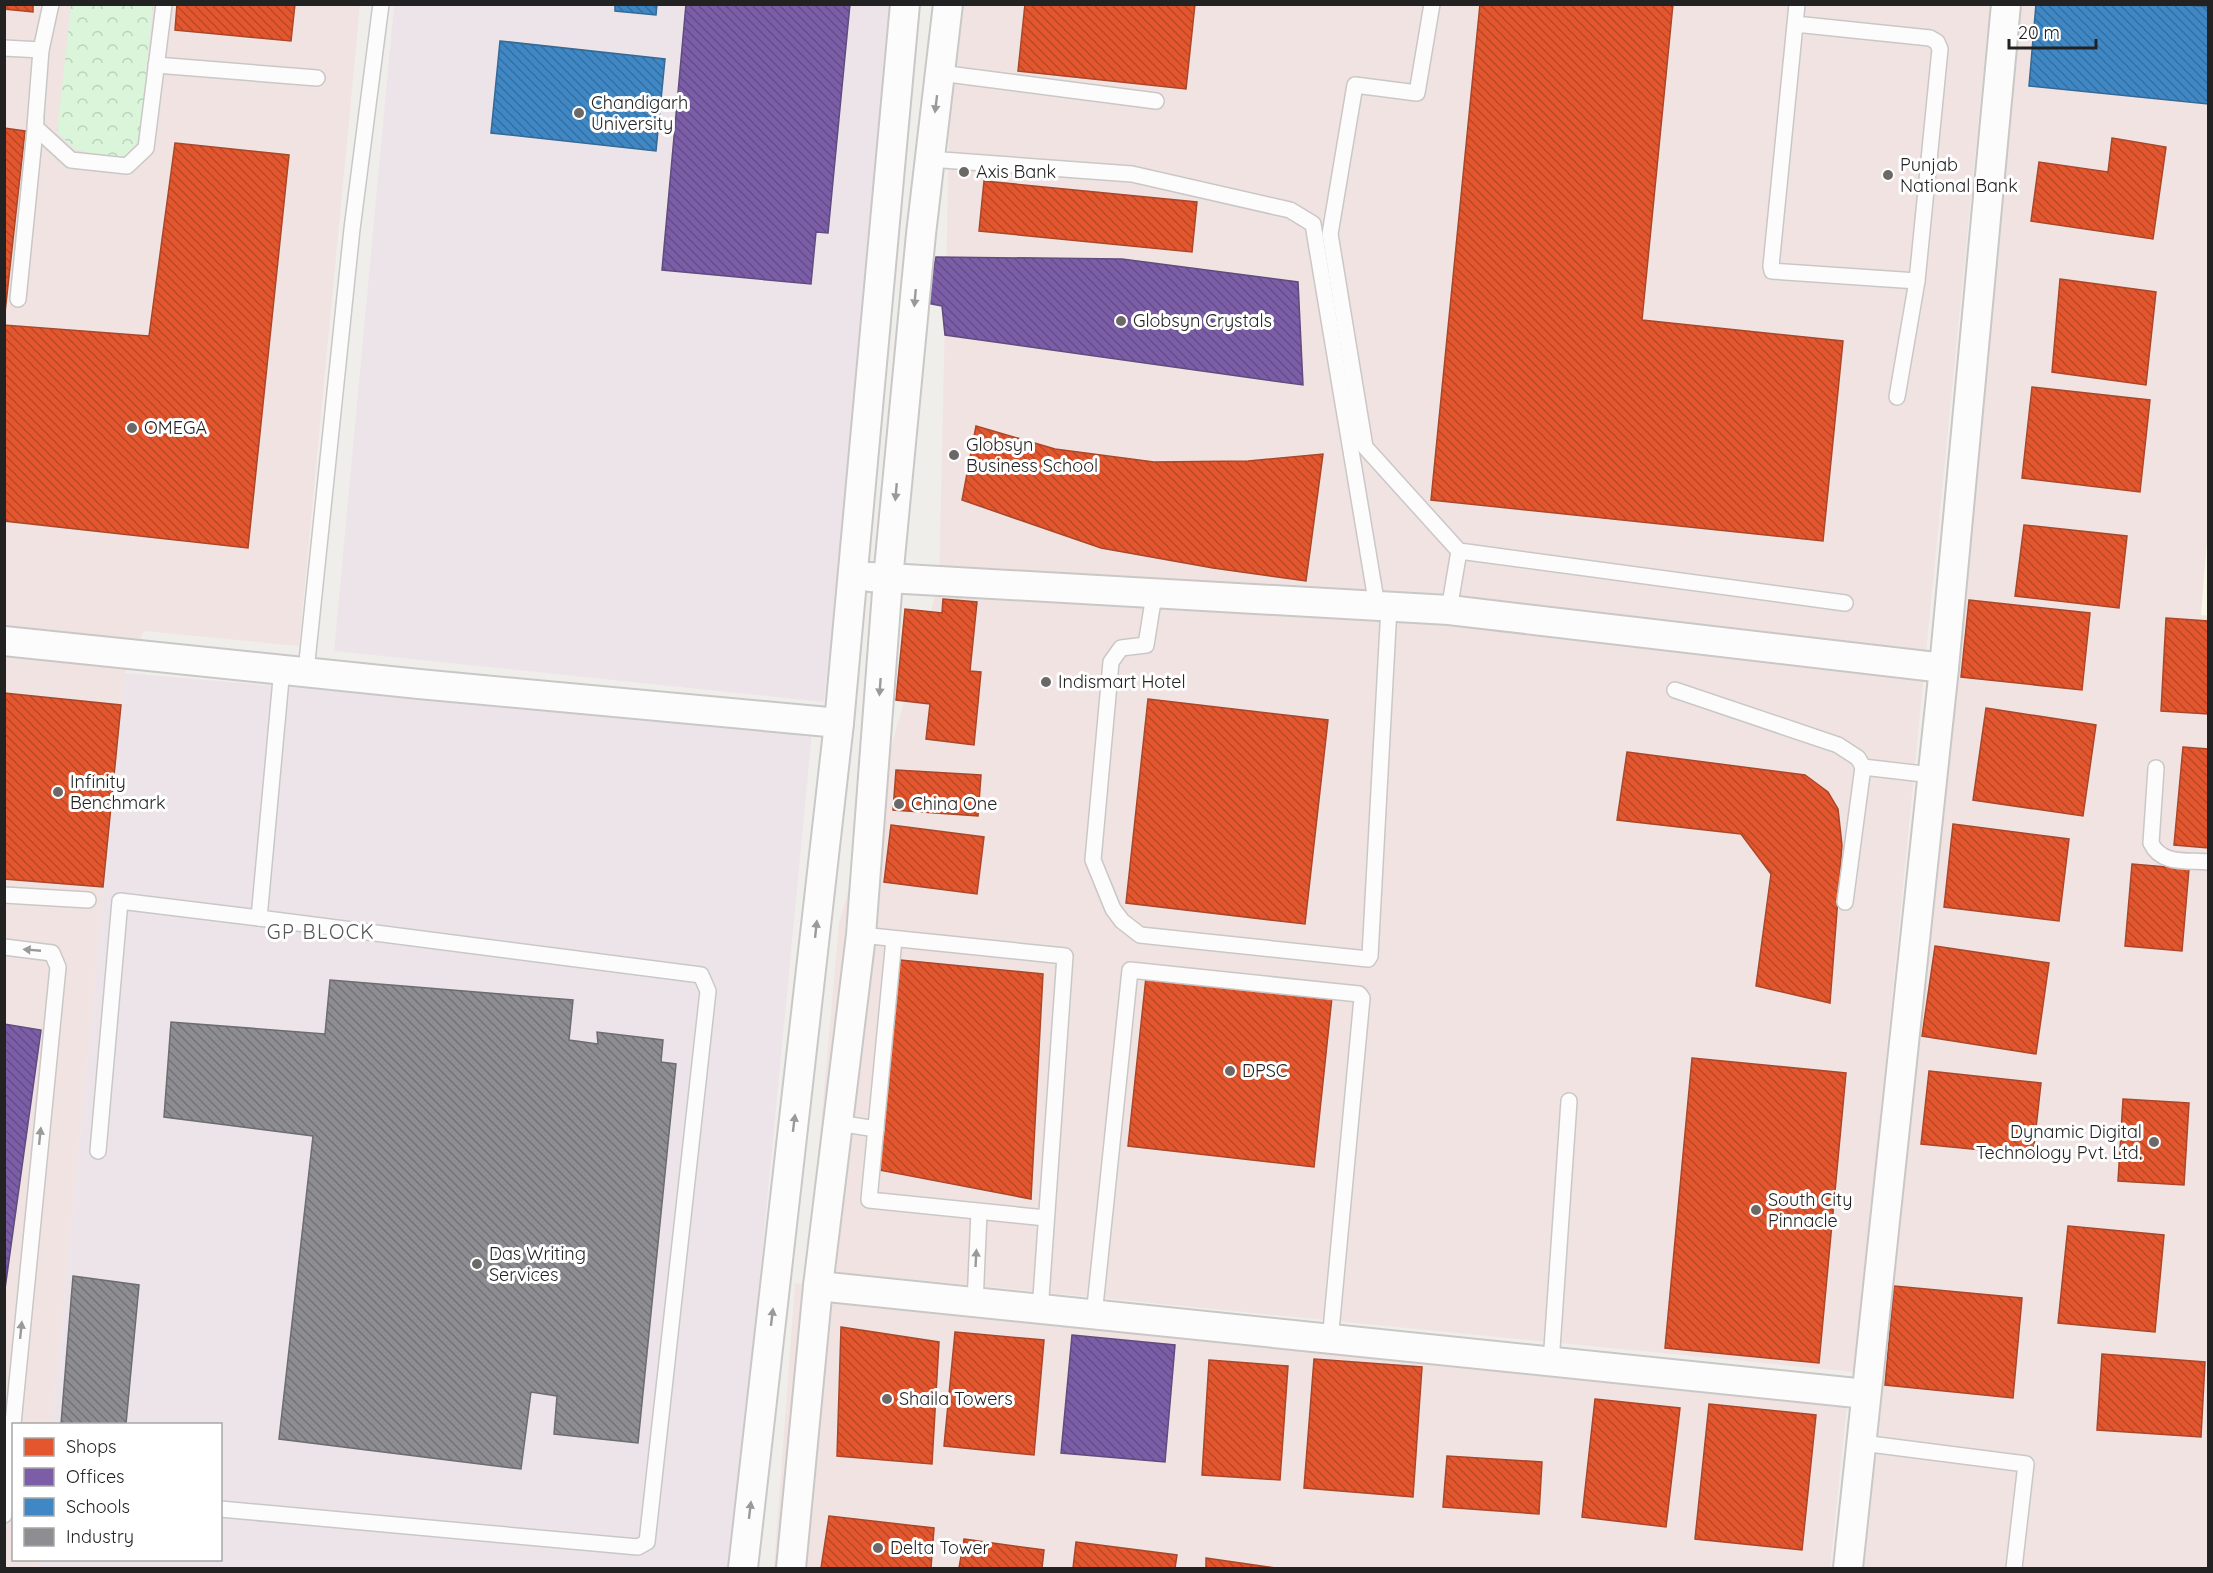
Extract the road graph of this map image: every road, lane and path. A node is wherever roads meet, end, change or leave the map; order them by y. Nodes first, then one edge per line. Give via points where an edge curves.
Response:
1 (51, 4) edge
2 (164, 4) edge
3 (381, 4) edge
4 (906, 4) edge
5 (948, 4) edge
6 (1432, 4) edge
7 (1797, 4) edge
8 (2006, 4) edge
9 (1795, 24) junction
10 (4, 48) edge
11 (41, 50) junction
12 (156, 66) junction
13 (940, 73) junction
14 (317, 78) dead end
15 (1156, 101) dead end
16 (36, 117) junction
17 (929, 159) junction
18 (1917, 281) junction
19 (18, 298) dead end
20 (1897, 396) dead end
21 (1459, 551) junction
22 (854, 576) junction
23 (888, 579) junction
24 (1154, 595) junction
25 (1845, 603) dead end
26 (1383, 607) junction
27 (1449, 610) junction
28 (4, 641) edge
29 (1944, 668) junction
30 (294, 669) junction
31 (1675, 690) dead end
32 (839, 723) junction
33 (1863, 767) junction
34 (2156, 768) dead end
35 (1932, 775) junction
36 (2208, 862) edge
37 (4, 895) edge
38 (88, 900) dead end
39 (1845, 902) dead end
40 (259, 918) junction
41 (861, 935) junction
42 (894, 939) junction
43 (4, 947) edge
44 (1569, 1101) dead end
45 (838, 1124) junction
46 (876, 1129) junction
47 (98, 1151) dead end
48 (979, 1212) junction
49 (1046, 1218) junction
50 (818, 1286) junction
51 (975, 1304) junction
52 (1040, 1311) junction
53 (1094, 1316) junction
54 (1330, 1341) junction
55 (11, 1352) edge
56 (1551, 1363) junction
57 (1866, 1394) junction
58 (1862, 1443) junction
59 (6, 1492) edge
60 (222, 1509) edge
61 (4, 1515) edge
62 (743, 1569) edge
63 (790, 1569) edge
64 (1848, 1569) edge
65 (2014, 1569) edge

1 - 11 lane
2 - 12 lane
3 - 30 lane
4 - 22 street
5 - 13 street
6 - 21 lane via 1417,93 1355,85 1330,234 1365,447
7 - 9 lane
8 - 29 street
9 - 18 lane via 1930,38 1937,42 1940,49
9 - 18 lane via 1772,271
10 - 11 lane
11 - 16 lane
12 - 14 lane
12 - 16 lane via 146,148 127,166 71,160 35,127
13 - 15 lane
13 -> 17 street
16 - 19 lane
17 -> 23 street
17 - 26 lane via 1132,174 1290,210 1313,224
18 - 20 lane
21 - 25 lane
21 - 27 lane
22 - 23 street
22 - 32 street
23 - 24 street
23 -> 41 street
24 - 26 street
24 - 26 lane via 1146,645 1121,648 1111,662 1093,860 1113,909 1140,935 1368,959
26 - 27 street
27 - 29 street
28 - 30 street
29 - 35 street
30 - 32 street
30 - 40 lane
31 - 33 lane via 1838,745 1858,758
62 -> 32 street
33 - 35 lane
33 - 39 lane
34 - 36 lane via 2151,843 2155,852 2164,858
35 - 57 street
37 - 38 lane
40 - 47 lane via 120,902
40 - 60 lane via 701,975 708,991 647,1542 638,1547
41 - 42 lane
41 - 45 street
42 - 46 lane
42 - 49 lane via 1065,956
55 -> 43 lane via 58,967 52,953
44 - 56 lane
45 - 46 lane
45 - 50 street
46 - 48 lane via 869,1200
48 - 49 lane
51 -> 48 lane
49 - 52 lane
50 - 51 street
50 - 63 street
51 - 52 street
52 - 53 street
53 - 54 street
53 - 54 lane via 1130,970 1359,994 1362,998
54 - 56 street
55 - 59 lane
56 - 57 street
57 - 58 street
58 - 64 street
58 - 65 lane via 2026,1464
59 - 61 lane

